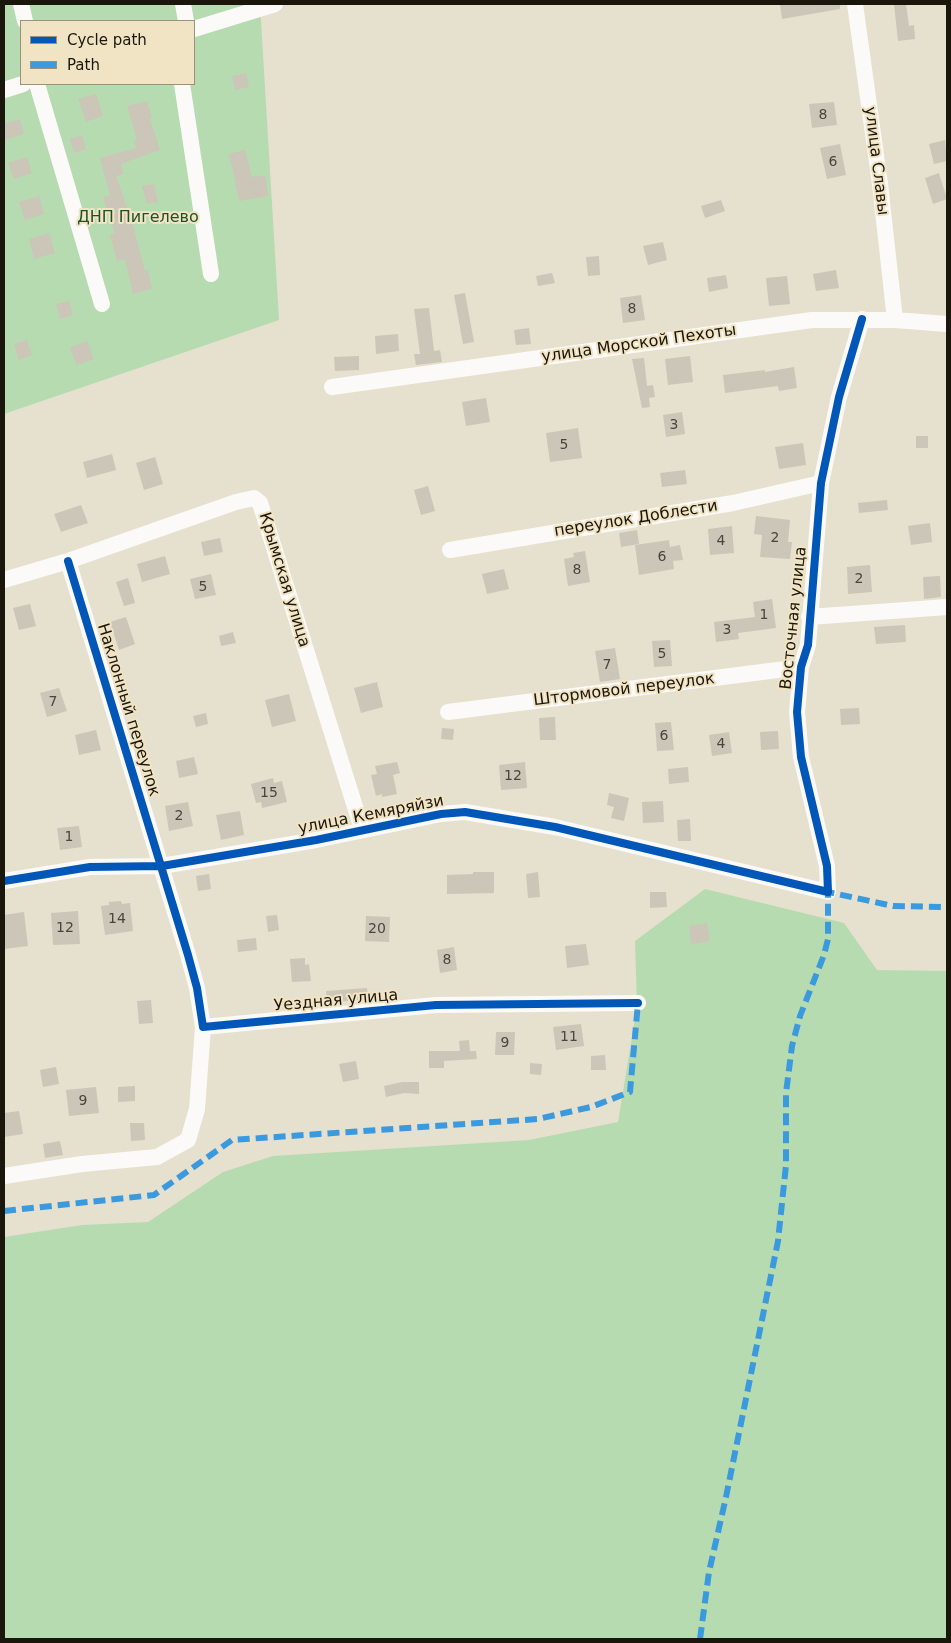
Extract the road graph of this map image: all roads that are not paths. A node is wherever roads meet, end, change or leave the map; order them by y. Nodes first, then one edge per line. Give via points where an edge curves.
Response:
1 (21, 4) edge
2 (183, 4) edge
3 (275, 4) edge
4 (855, 4) edge
5 (25, 20) edge
6 (186, 20) edge
7 (195, 28) edge
8 (20, 85) edge
9 (37, 85) edge
10 (182, 85) edge
11 (4, 90) edge
12 (212, 274) dead end
13 (102, 304) dead end
14 (862, 319) junction
15 (895, 320) junction
16 (947, 324) edge
17 (332, 387) dead end
18 (821, 484) junction
19 (450, 550) dead end
20 (68, 562) junction
21 (4, 580) edge
22 (947, 607) edge
23 (809, 617) junction
24 (801, 667) junction
25 (448, 712) dead end
26 (362, 829) junction
27 (162, 866) junction
28 (4, 881) edge
29 (828, 892) joint
30 (638, 1003) dead end
31 (203, 1027) junction
32 (4, 1176) edge

1 - 5 street
2 - 6 street
3 - 7 street
4 - 15 street, улица Славы
8 - 11 street
9 - 13 street
10 - 12 street
14 - 15 street, улица Морской Пехоты
14 - 17 street, улица Морской Пехоты via 812,320
14 - 18 street, Восточная улица via 839,397
15 - 16 street, улица Морской Пехоты
18 - 19 street, переулок Доблести via 733,503
18 - 23 street, Восточная улица
20 - 21 street, Крымская улица
20 - 26 street, Крымская улица via 236,502 254,498 260,503
20 - 27 street, Наклонный переулок
22 - 23 street
23 - 24 street, Восточная улица via 808,645
24 - 25 street, Штормовой переулок
24 - 29 street, Восточная улица via 798,712 801,758 827,866
26 - 27 street, улица Кемяряйзи
26 - 29 street, улица Кемяряйзи via 465,812 555,827
27 - 28 street, улица Кемяряйзи via 90,867
27 - 31 street via 198,988
30 - 31 street, Уездная улица via 436,1005
31 - 32 street via 197,1109 188,1140 157,1157

